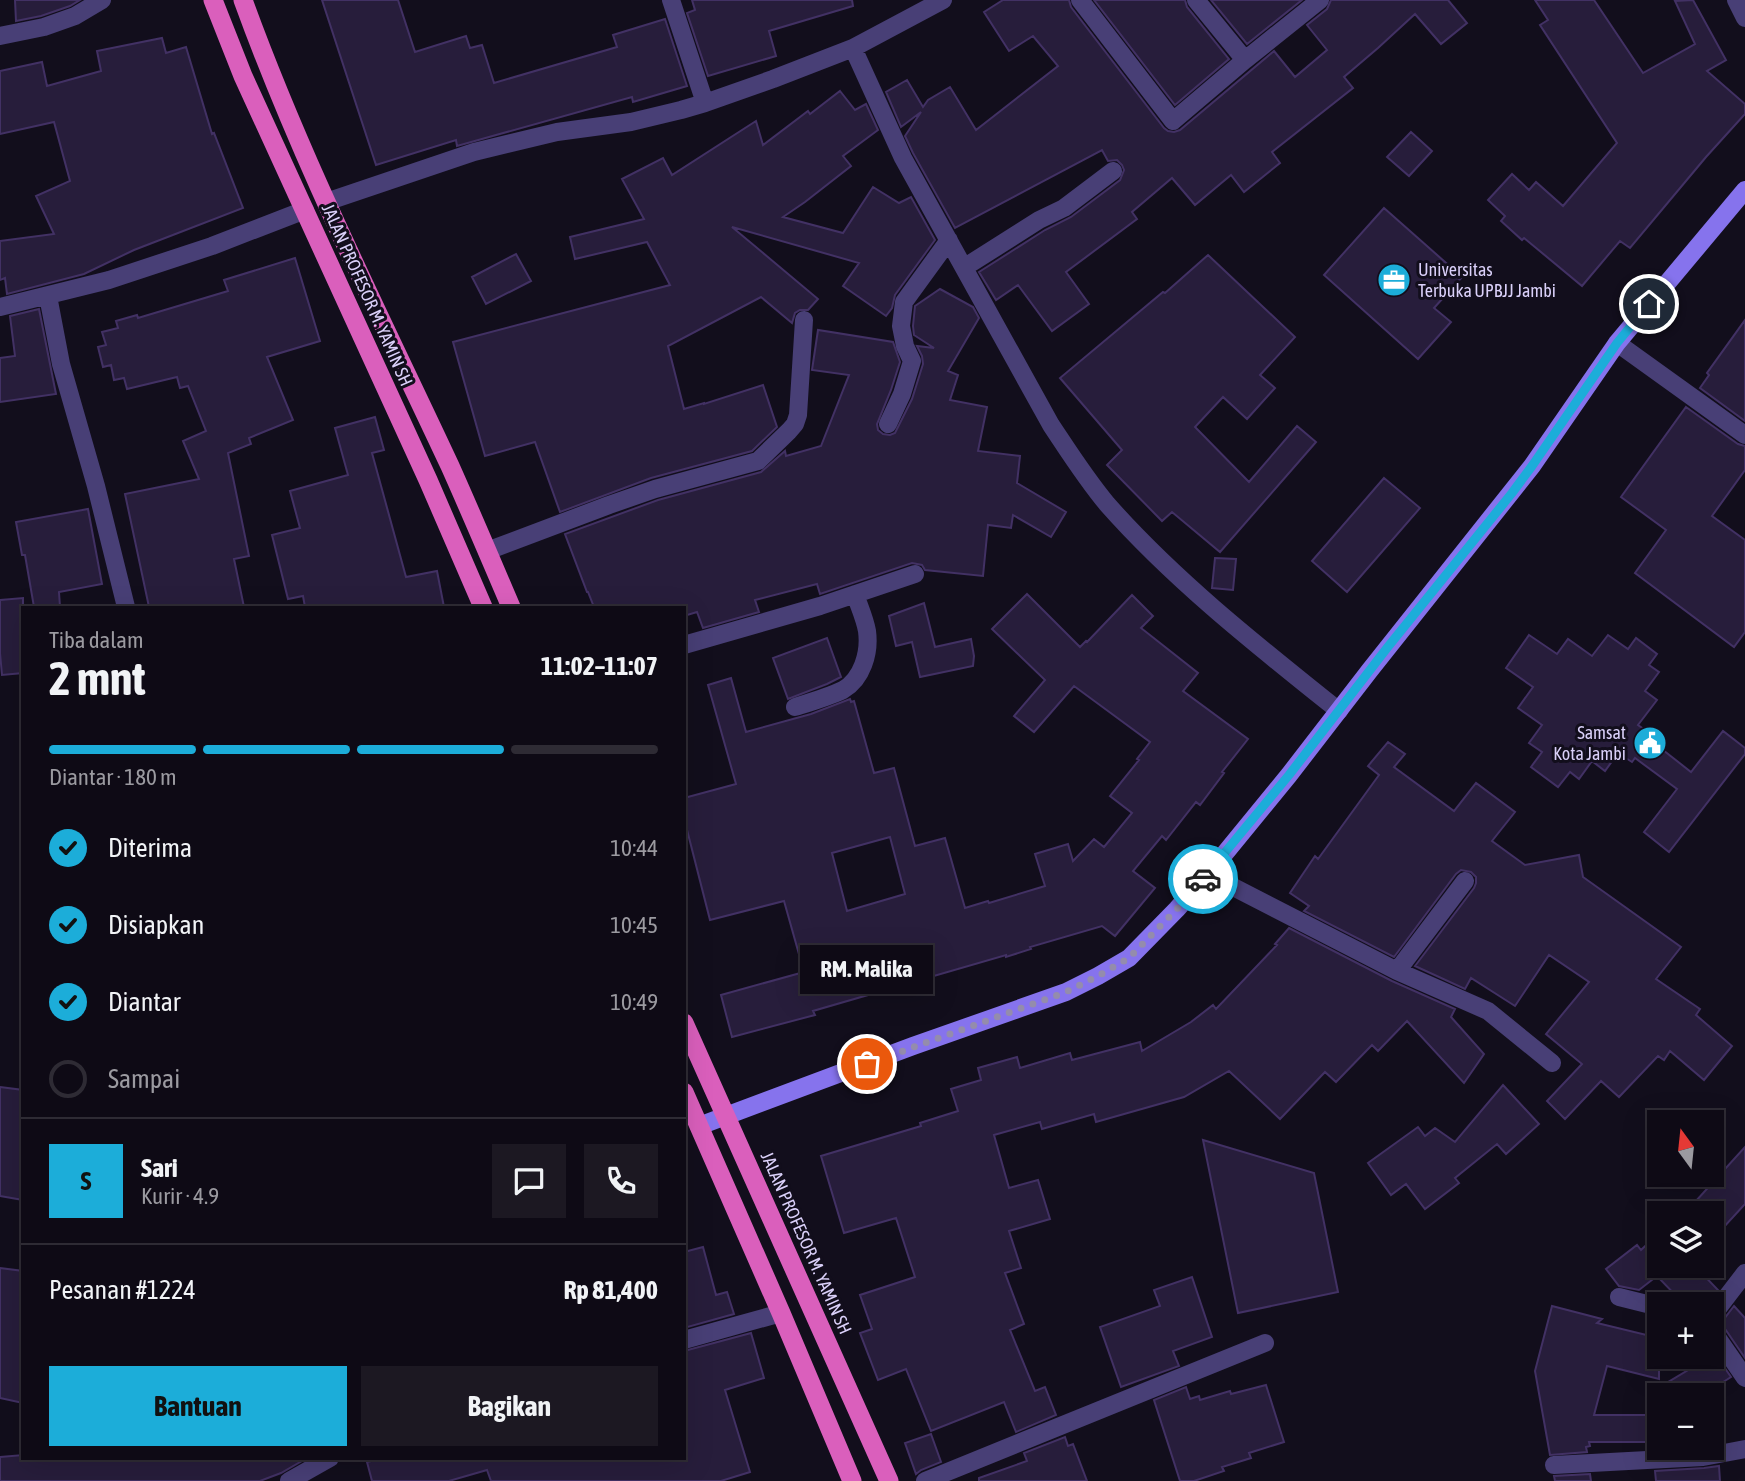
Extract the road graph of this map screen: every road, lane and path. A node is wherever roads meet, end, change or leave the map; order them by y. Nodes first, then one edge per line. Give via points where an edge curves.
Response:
1 (102, 0) edge
2 (213, 0) edge
3 (243, 0) edge
4 (671, 0) edge
5 (943, 0) edge
6 (1080, 0) edge
7 (1196, 0) edge
8 (1320, 0) edge
9 (1737, 0) edge
10 (1745, 18) edge
11 (0, 36) edge
12 (853, 48) junction
13 (1245, 60) junction
14 (705, 103) junction
15 (1113, 171) dead end
16 (1745, 190) edge
17 (326, 202) junction
18 (305, 210) junction
19 (949, 240) junction
20 (965, 267) junction
21 (43, 297) junction
22 (0, 307) edge
23 (804, 320) dead end
24 (1617, 343) junction
25 (888, 424) dead end
26 (1745, 435) edge
27 (452, 470) junction
28 (428, 480) junction
29 (487, 551) junction
30 (915, 574) dead end
31 (855, 594) junction
32 (125, 606) edge
33 (483, 606) edge
34 (511, 606) edge
35 (686, 644) edge
36 (795, 707) dead end
37 (1339, 711) junction
38 (1208, 874) junction
39 (1465, 881) dead end
40 (1396, 971) junction
41 (686, 1027) edge
42 (1552, 1063) dead end
43 (686, 1097) edge
44 (726, 1116) junction
45 (699, 1126) junction
46 (1745, 1273) edge
47 (1619, 1297) dead end
48 (1724, 1300) edge
49 (1647, 1304) edge
50 (781, 1312) junction
51 (686, 1339) edge
52 (1265, 1343) dead end
53 (1724, 1347) edge
54 (1745, 1378) edge
55 (1745, 1449) edge
56 (326, 1460) edge
57 (1554, 1465) dead end
58 (289, 1481) edge
59 (852, 1481) edge
60 (890, 1481) edge
61 (925, 1481) edge

1 - 11 street via 44,27
2 - 18 highway, JALAN PROFESOR M. YAMIN SH
3 - 17 highway, JALAN PROFESOR M. YAMIN SH
4 - 14 street
5 - 12 street
6 - 13 street via 1173,121
7 - 13 street
8 - 13 street
9 - 10 street
12 - 14 street
12 - 19 street via 904,158
14 - 17 street via 474,152
15 - 20 street via 1064,208
16 - 24 main road
17 - 27 highway, JALAN PROFESOR M. YAMIN SH
18 - 21 street via 186,255
18 - 28 highway, JALAN PROFESOR M. YAMIN SH
19 - 20 street
19 - 25 street via 904,302 901,326 912,361
20 - 37 street via 1051,425 1105,501 1192,587
21 - 22 street
21 - 32 street
23 - 29 street via 798,415 789,431 758,461 655,489
24 - 26 street
24 - 37 main road via 1525,475
27 - 28 highway
27 - 29 highway, JALAN PROFESOR M. YAMIN SH
28 - 33 highway, JALAN PROFESOR M. YAMIN SH
29 - 34 highway, JALAN PROFESOR M. YAMIN SH
30 - 31 street
31 - 35 street
31 - 36 street via 867,632 859,674 840,691
37 - 38 main road
38 - 40 street
38 - 44 main road via 1129,958 1098,976 1066,992
39 - 40 street
40 - 42 street via 1488,1011
41 - 44 highway, JALAN PROFESOR M. YAMIN SH
43 - 45 highway
44 - 45 main road
44 - 60 highway, JALAN PROFESOR M. YAMIN SH
45 - 50 highway
46 - 48 street
47 - 49 street
50 - 51 street
50 - 59 highway
52 - 61 street
53 - 54 street
55 - 57 street via 1703,1457
56 - 58 street

